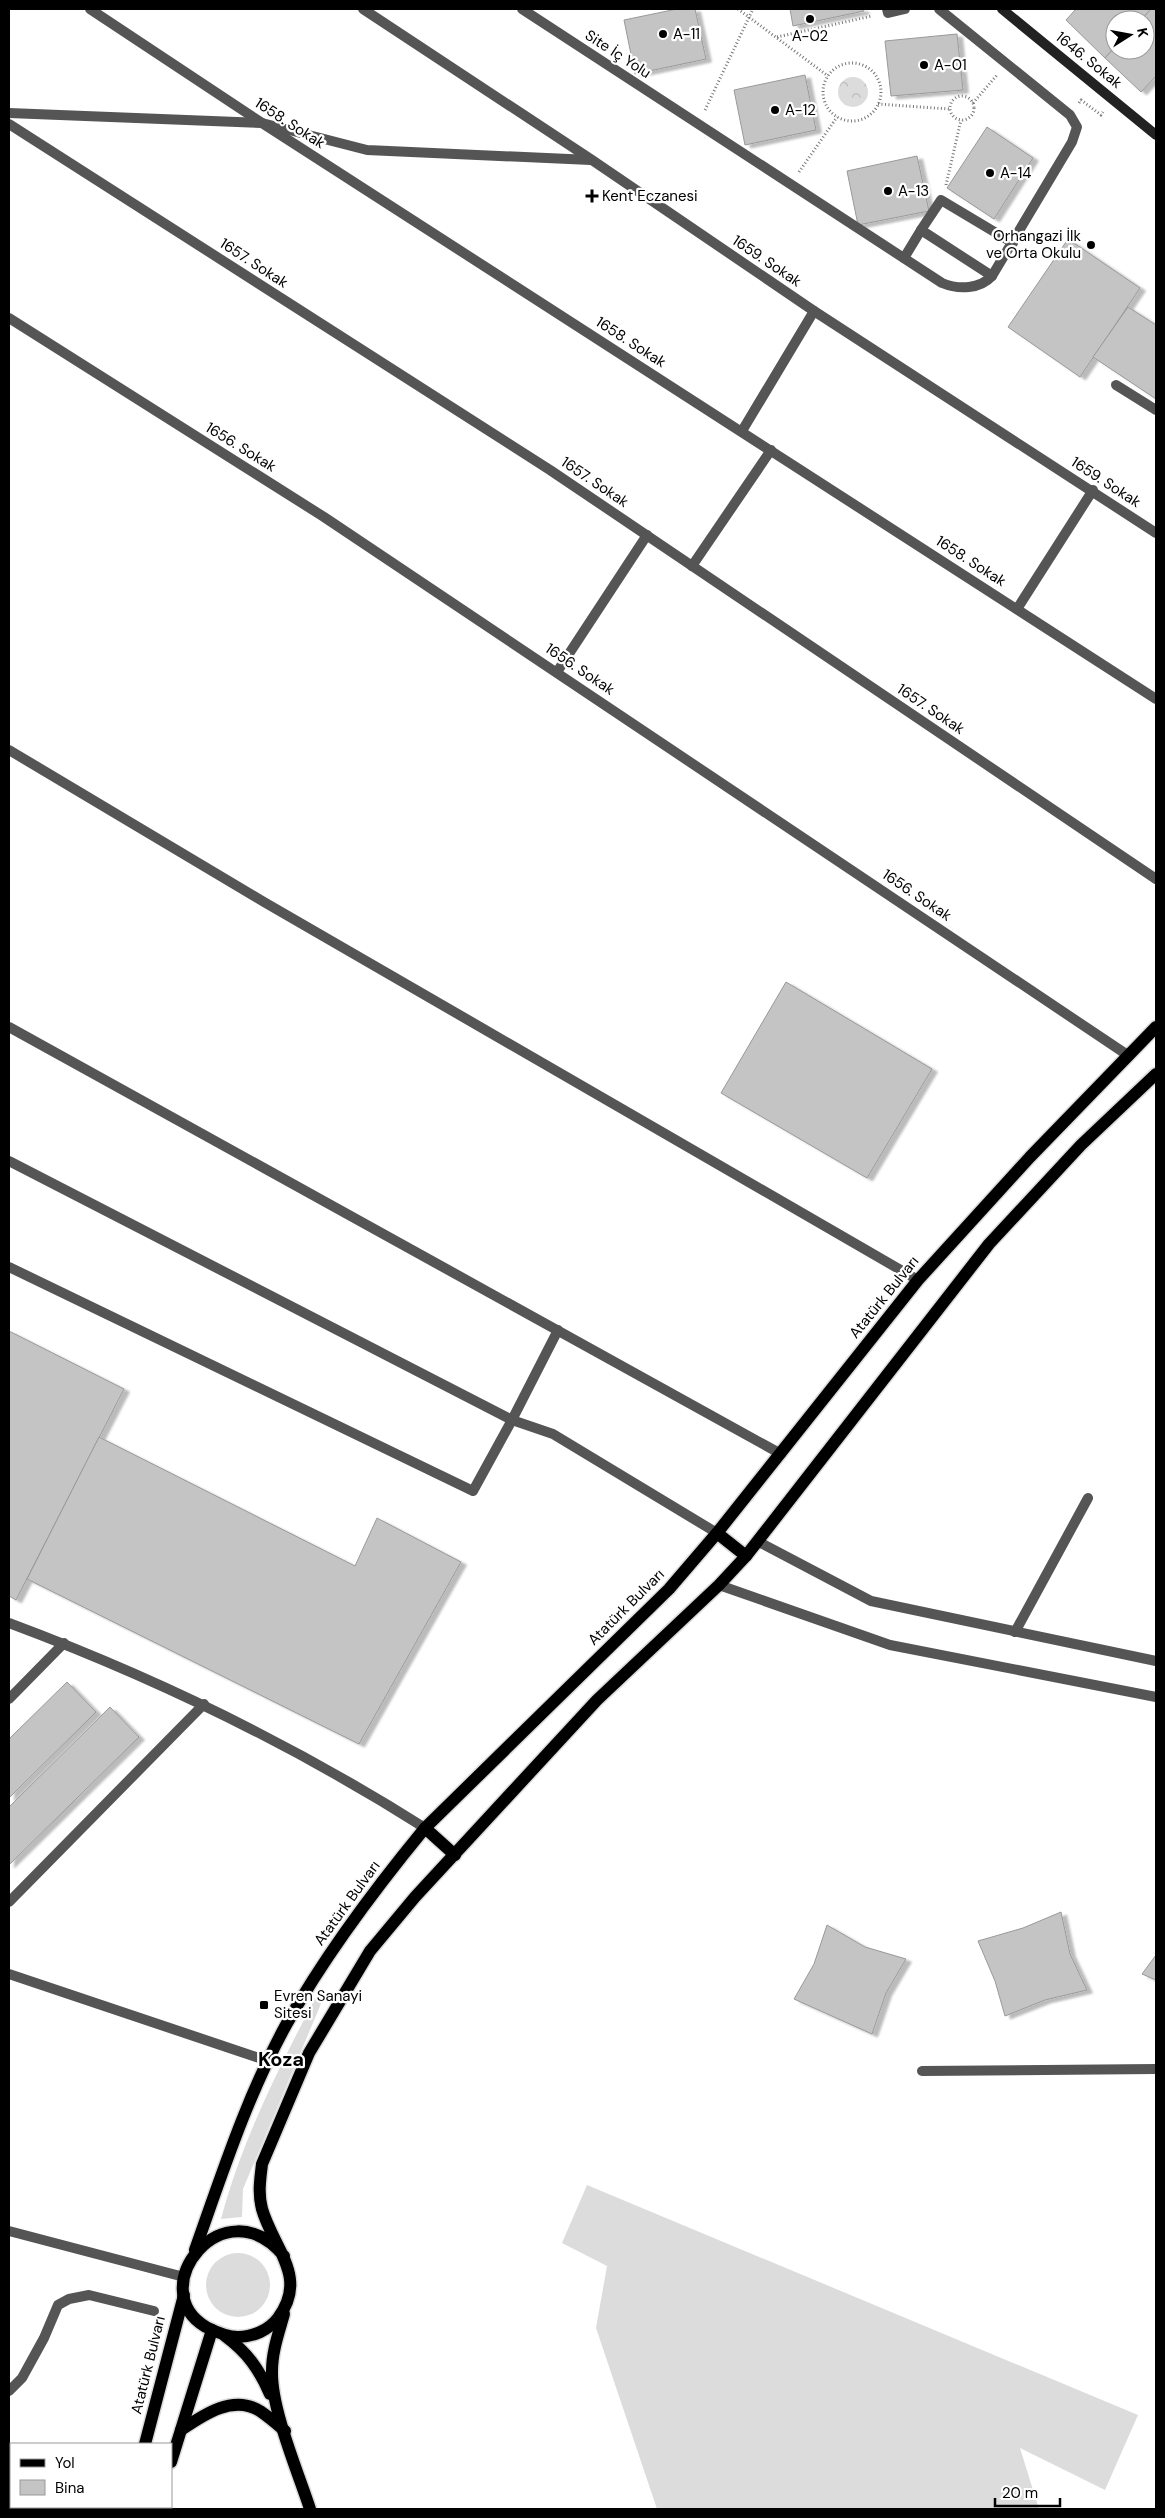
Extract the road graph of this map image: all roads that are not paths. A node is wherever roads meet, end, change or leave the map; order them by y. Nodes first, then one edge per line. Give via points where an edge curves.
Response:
1 (90, 9) edge
2 (363, 9) edge
3 (522, 9) edge
4 (905, 9) edge
5 (939, 9) edge
6 (1002, 9) edge
7 (887, 11) edge
8 (9, 113) edge
9 (262, 123) junction
10 (9, 124) edge
11 (1156, 135) edge
12 (592, 160) junction
13 (922, 230) junction
14 (1013, 244) junction
15 (904, 258) junction
16 (992, 276) junction
17 (814, 311) junction
18 (9, 318) edge
19 (1116, 385) dead end
20 (1156, 410) edge
21 (742, 431) junction
22 (771, 450) junction
23 (1093, 490) junction
24 (1156, 533) edge
25 (647, 535) junction
26 (692, 566) junction
27 (1018, 608) junction
28 (557, 672) junction
29 (1156, 699) edge
30 (9, 750) edge
31 (1156, 879) edge
32 (9, 1028) edge
33 (1156, 1028) edge
34 (1129, 1056) junction
35 (1156, 1074) edge
36 (9, 1162) edge
37 (9, 1267) edge
38 (918, 1280) junction
39 (558, 1330) junction
40 (512, 1420) junction
41 (781, 1454) junction
42 (1088, 1498) dead end
43 (717, 1533) junction
44 (757, 1541) junction
45 (746, 1556) junction
46 (719, 1585) junction
47 (9, 1623) edge
48 (1015, 1632) junction
49 (64, 1644) junction
50 (1156, 1661) edge
51 (1156, 1697) edge
52 (9, 1699) edge
53 (204, 1704) junction
54 (425, 1828) junction
55 (455, 1855) junction
56 (9, 1902) edge
57 (9, 1974) edge
58 (268, 2061) junction
59 (1156, 2069) edge
60 (922, 2071) dead end
61 (9, 2231) edge
62 (194, 2254) junction
63 (284, 2256) junction
64 (184, 2277) junction
65 (184, 2295) junction
66 (286, 2306) junction
67 (154, 2311) dead end
68 (218, 2332) junction
69 (9, 2392) edge
70 (181, 2430) junction
71 (285, 2431) junction
72 (145, 2443) edge
73 (172, 2459) edge
74 (310, 2509) edge

1 - 9 street, 1658. Sokak
2 - 12 street, 1659. Sokak
3 - 15 street, Site İç Yolu
4 - 7 street
5 - 14 street via 1076,122 1075,136
6 - 11 street, 1646. Sokak
8 - 9 street
9 - 12 street via 367,150
9 - 21 street, 1658. Sokak
10 - 25 street, 1657. Sokak
12 - 17 street, 1659. Sokak
13 - 14 street via 941,200
13 - 15 street
13 - 16 street
14 - 16 street
15 - 16 street, Site İç Yolu via 950,286 971,286
17 - 21 street
17 - 23 street, 1659. Sokak
18 - 28 street, 1656. Sokak via 324,517
19 - 20 street
21 - 22 street, 1658. Sokak
22 - 26 street
22 - 27 street, 1658. Sokak
23 - 24 street, 1659. Sokak
23 - 27 street
25 - 26 street, 1657. Sokak
25 - 28 street
26 - 31 street, 1657. Sokak
27 - 29 street, 1658. Sokak
28 - 34 street, 1656. Sokak
30 - 38 street via 264,902
32 - 39 street
33 - 34 main road, Atatürk Bulvarı
34 - 38 main road, Atatürk Bulvarı via 1030,1157
35 - 44 main road via 1081,1145 990,1244
36 - 40 street
37 - 40 street via 473,1491
38 - 41 main road, Atatürk Bulvarı
39 - 40 street
39 - 41 street
40 - 43 street via 553,1434
41 - 43 main road, Atatürk Bulvarı
42 - 48 street
43 - 45 main road
43 - 54 main road, Atatürk Bulvarı via 669,1589
44 - 45 main road
44 - 48 street via 871,1601
45 - 46 main road
46 - 51 street via 890,1644
46 - 55 main road via 597,1700
47 - 49 street
48 - 50 street
49 - 52 street
49 - 53 street
53 - 54 street via 362,1788
53 - 56 street
54 - 55 main road
54 - 58 main road, Atatürk Bulvarı via 384,1878 328,1957
55 - 63 main road via 370,1952 323,2027 271,2140 259,2181 262,2210
57 - 58 street
58 - 62 main road, Atatürk Bulvarı via 228,2156
59 - 60 street
61 - 64 street
62 - 63 main road, Atatürk Bulvarı via 220,2234 237,2231 266,2238
62 - 64 main road, Atatürk Bulvarı
63 - 66 main road via 290,2288
64 - 65 main road, Atatürk Bulvarı
65 - 68 main road, Atatürk Bulvarı via 194,2316
65 - 72 main road, Atatürk Bulvarı
66 - 68 main road via 265,2329 244,2336
66 - 71 main road via 272,2373 274,2394
67 - 69 street via 89,2295 58,2305 22,2378
68 - 70 main road
68 - 71 main road, Atatürk Bulvarı via 240,2347 255,2364
70 - 71 main road via 210,2411 243,2406 262,2412
70 - 73 main road
71 - 74 main road

